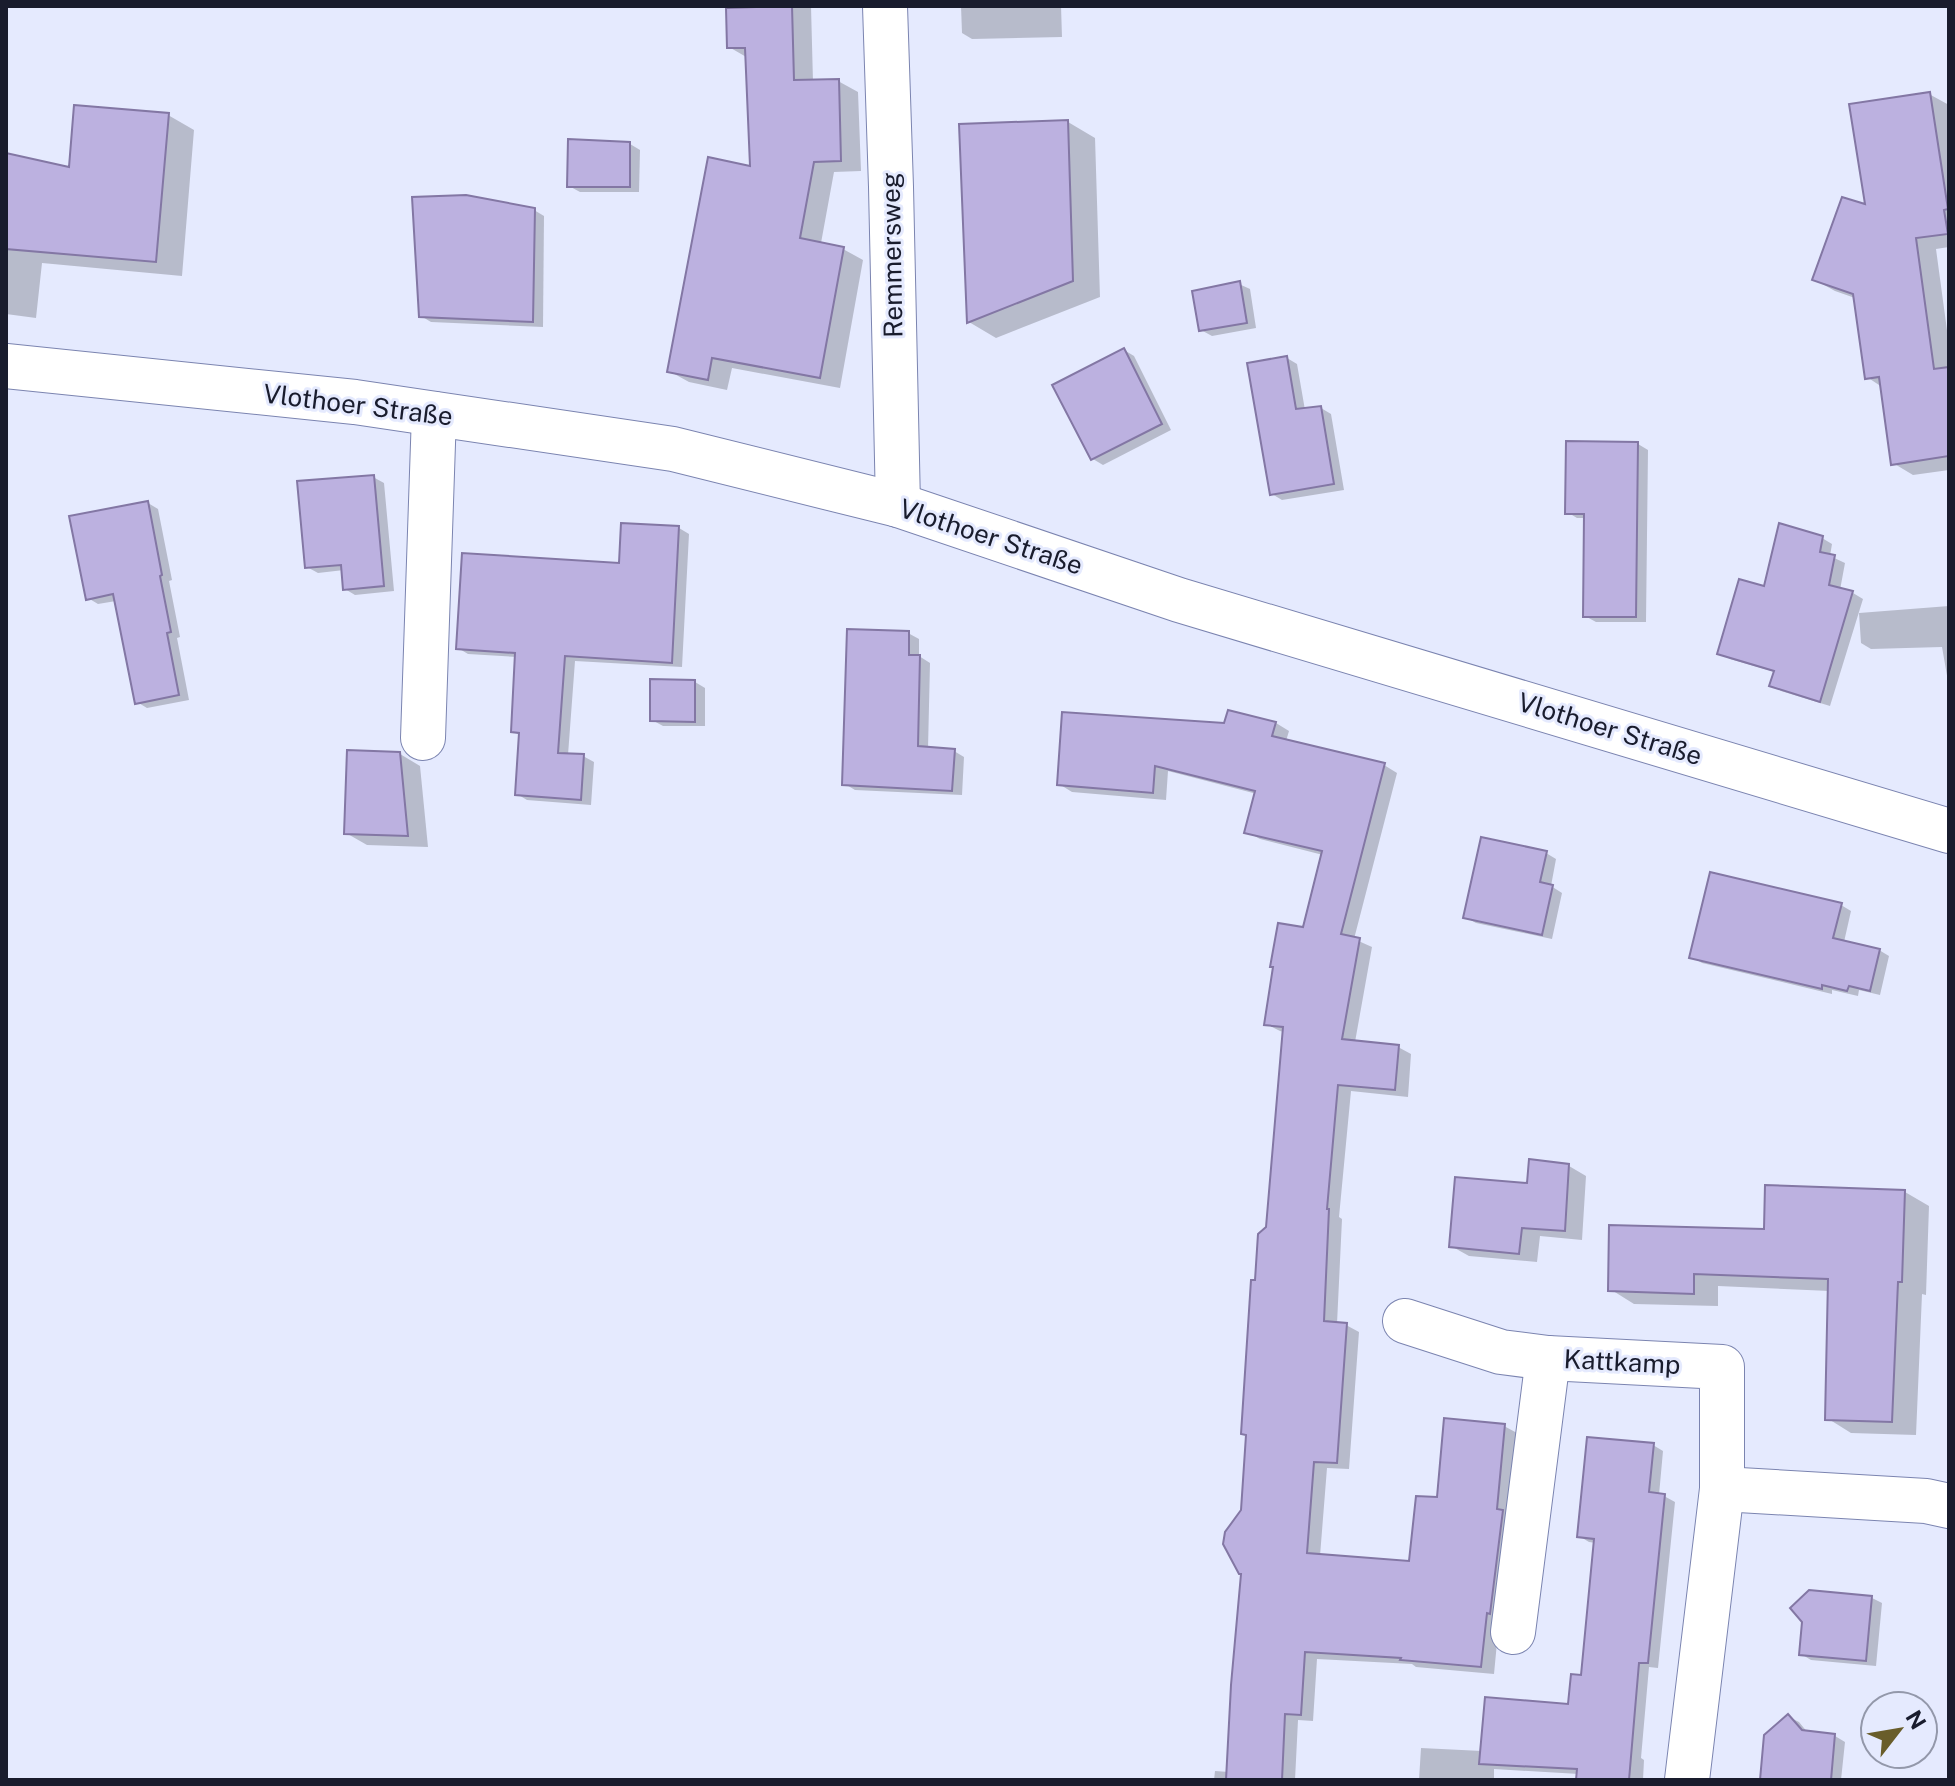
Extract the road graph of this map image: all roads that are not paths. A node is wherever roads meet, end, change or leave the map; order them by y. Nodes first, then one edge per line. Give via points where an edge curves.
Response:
1 (885, 6) edge
2 (6, 366) edge
3 (434, 414) junction
4 (898, 505) junction
5 (423, 738) dead end
6 (1949, 831) edge
7 (1405, 1321) dead end
8 (1548, 1358) junction
9 (1722, 1489) junction
10 (1949, 1506) edge
11 (1513, 1632) dead end
12 (1687, 1780) edge

1 - 4 street, Remmersweg
2 - 3 street, Vlothoer Straße
3 - 4 street, Vlothoer Straße via 673,449
3 - 5 street
4 - 6 street, Vlothoer Straße via 1179,600
7 - 8 street, Kattkamp via 1501,1352
8 - 9 street, Kattkamp via 1722,1367
8 - 11 street
9 - 10 street
9 - 12 street, Kattkamp

